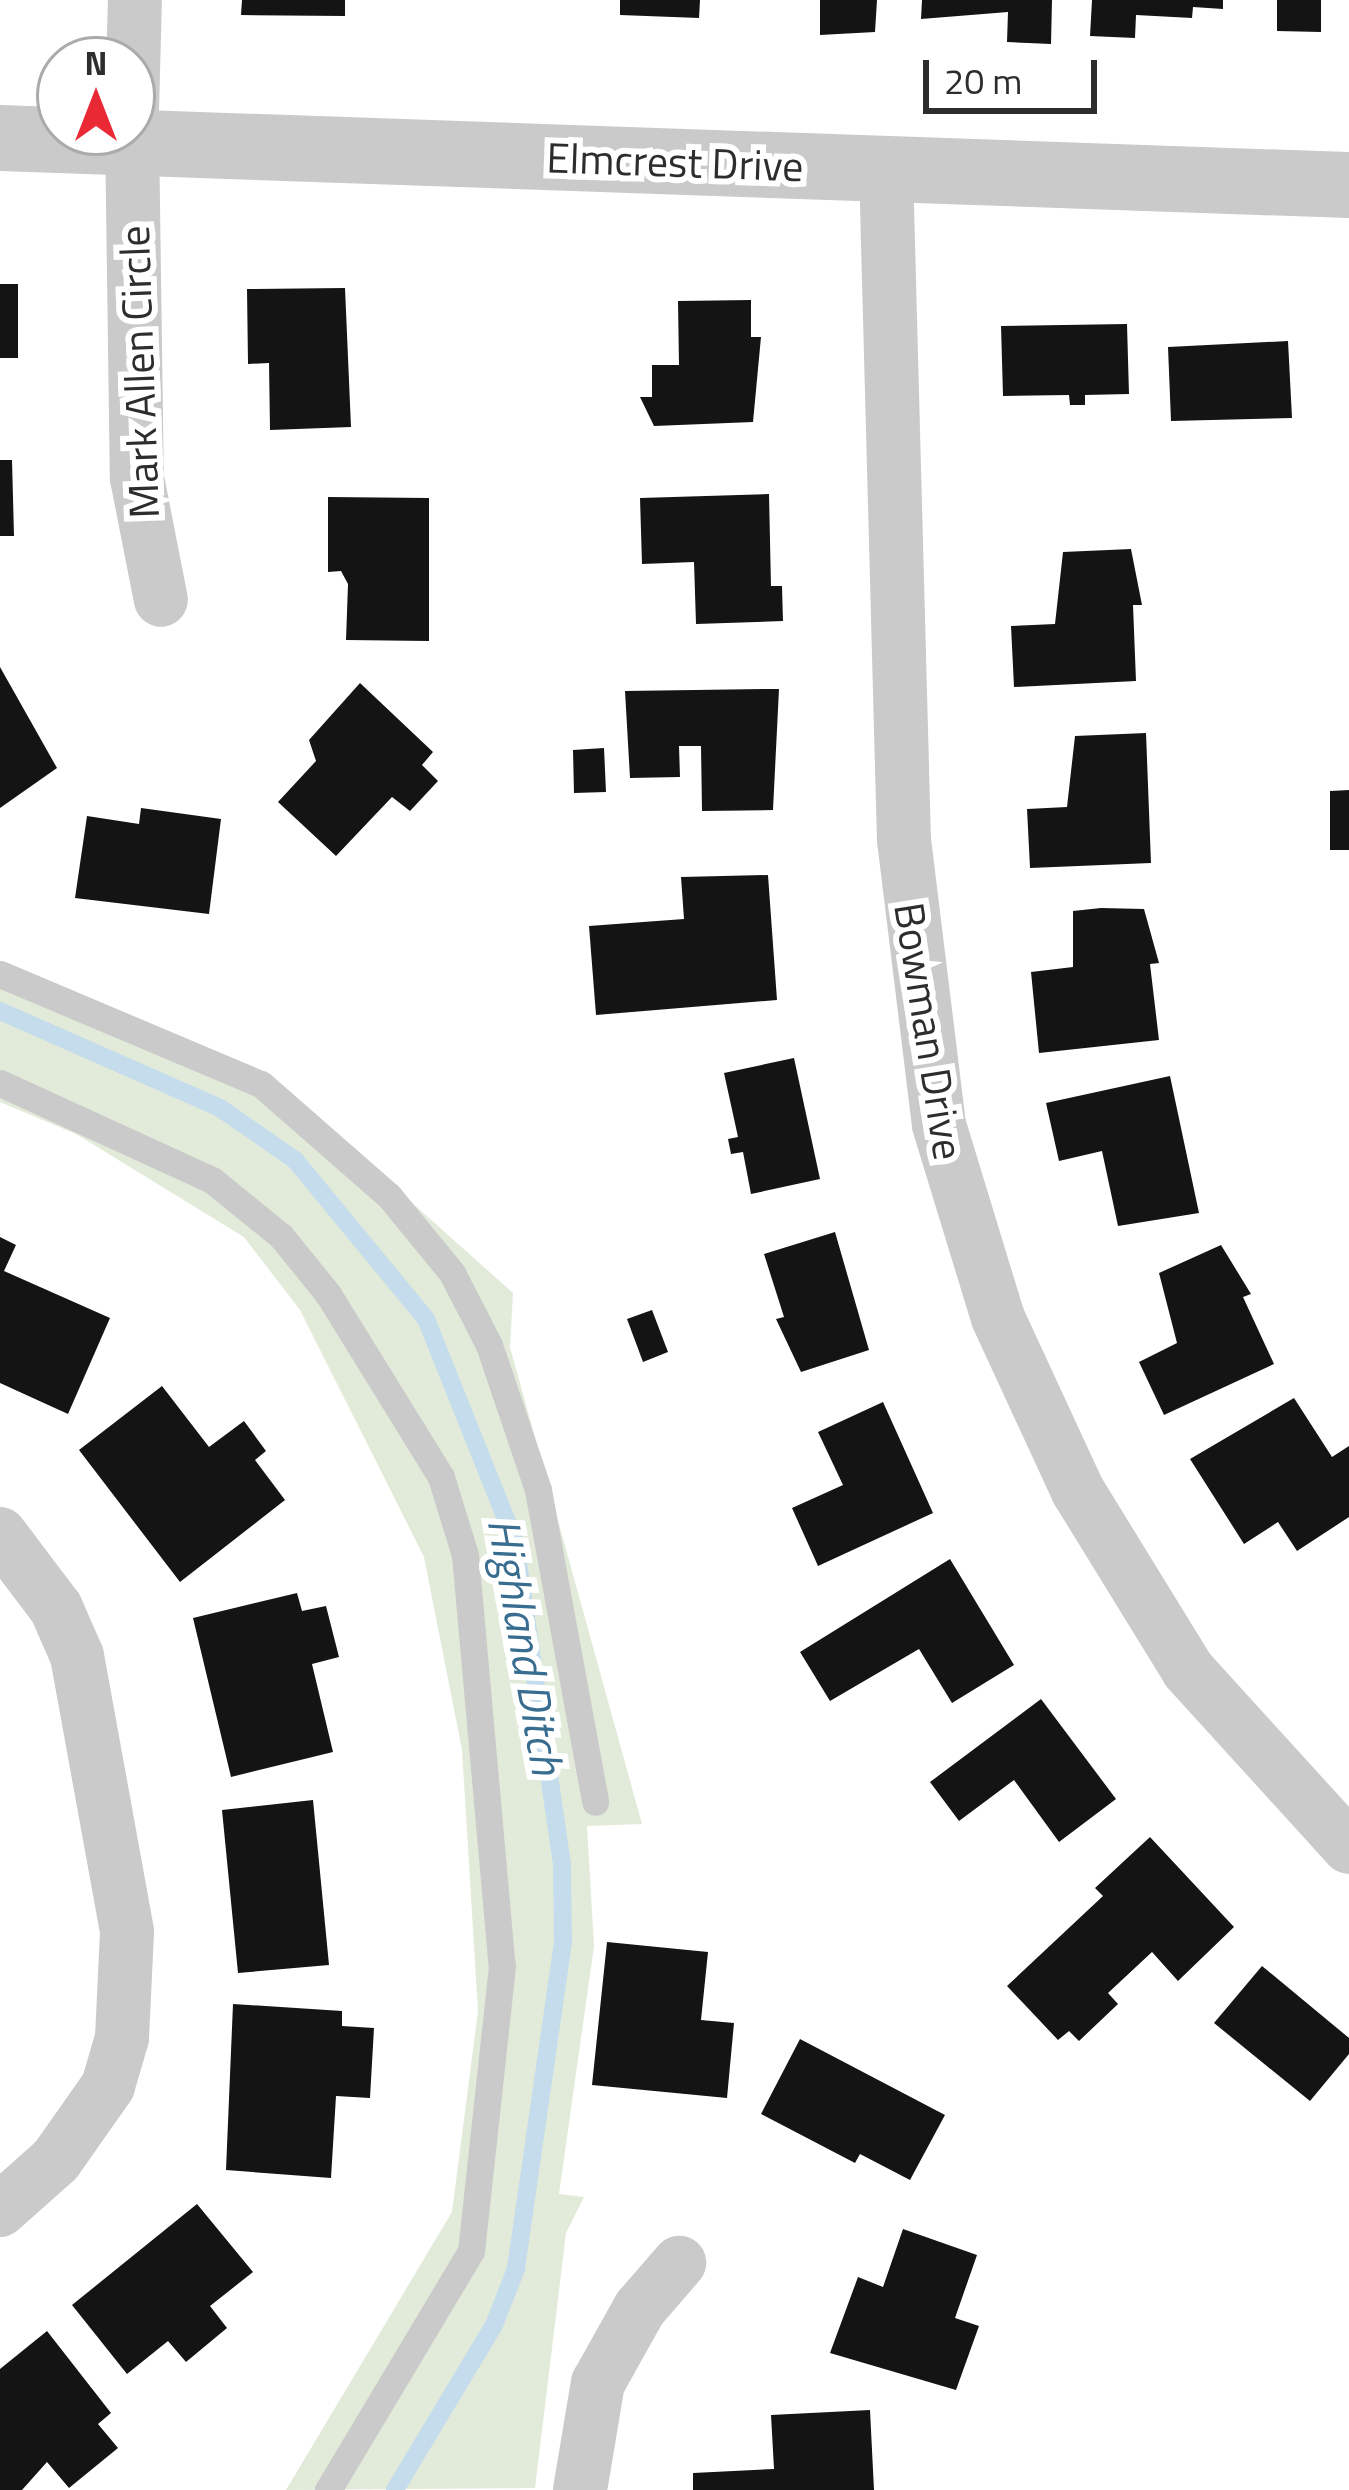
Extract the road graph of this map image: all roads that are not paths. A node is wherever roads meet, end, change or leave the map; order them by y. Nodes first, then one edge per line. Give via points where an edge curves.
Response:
1 (135, 0) edge
2 (134, 36) edge
3 (156, 129) edge
4 (36, 135) edge
5 (0, 138) edge
6 (132, 156) edge
7 (886, 169) junction
8 (1349, 185) edge
9 (161, 601) dead end
10 (0, 974) edge
11 (0, 1083) edge
12 (0, 1534) edge
13 (595, 1802) dead end
14 (1349, 1846) edge
15 (0, 2210) edge
16 (679, 2263) dead end
17 (328, 2490) edge
18 (580, 2490) edge

1 - 2 street, Mark Allen Circle
3 - 7 street, Elmcrest Drive
4 - 5 street, Elmcrest Drive
6 - 9 street, Mark Allen Circle via 137,478
7 - 8 street, Elmcrest Drive
7 - 14 street, Bowman Drive via 904,840 923,1042 944,1144 1030,1401 1128,1580 1204,1688
10 - 13 lane via 261,1084 388,1196 452,1274 489,1346 538,1490
11 - 17 lane via 212,1180 281,1236 328,1294 441,1477 465,1555 502,1966 471,2251
12 - 15 street via 56,1608 94,1713 122,1876 127,1988 122,2038 88,2122
16 - 18 street via 640,2308 598,2383

